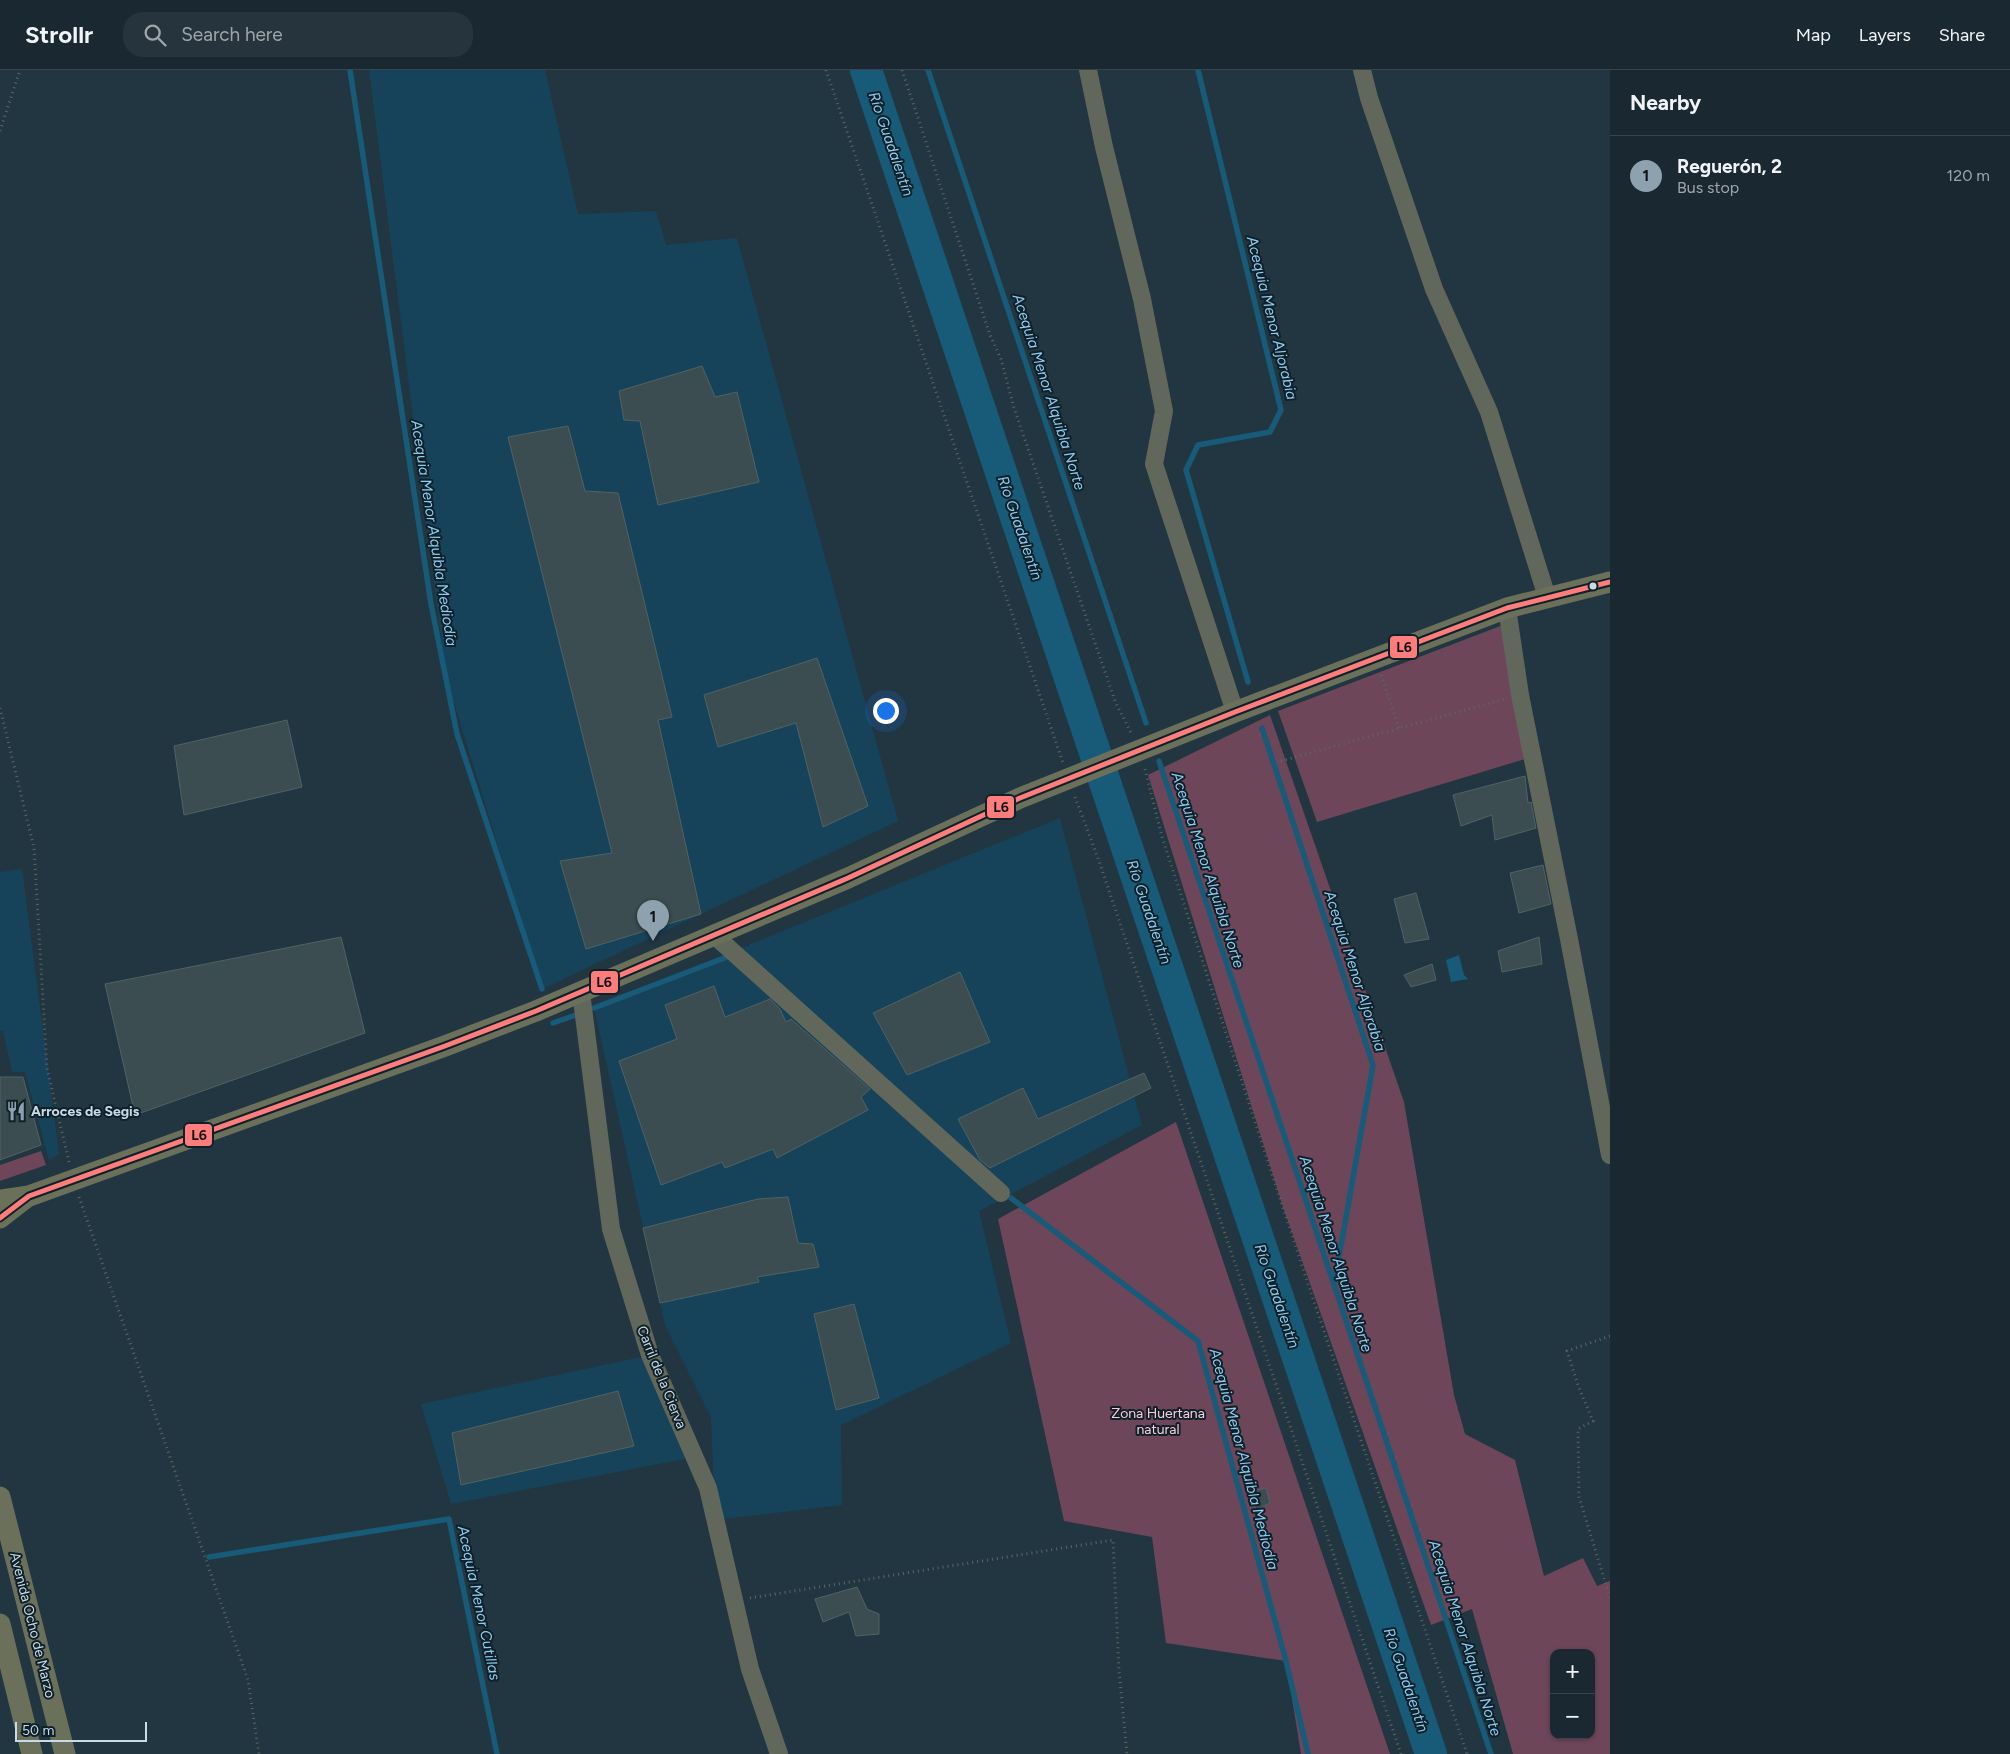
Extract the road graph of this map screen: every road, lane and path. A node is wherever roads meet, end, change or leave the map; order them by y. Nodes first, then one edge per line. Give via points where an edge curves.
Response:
1 (20, 70) edge
2 (826, 70) edge
3 (902, 70) edge
4 (1088, 70) edge
5 (1362, 70) edge
6 (0, 131) edge
7 (1610, 582) edge
8 (1547, 597) junction
9 (1507, 608) junction
10 (1375, 658) junction
11 (1520, 694) junction
12 (0, 708) edge
13 (1236, 712) junction
14 (1398, 728) junction
15 (1135, 752) junction
16 (1282, 761) dead end
17 (1071, 778) junction
18 (714, 935) junction
19 (581, 992) junction
20 (1610, 1155) edge
21 (73, 1180) junction
22 (1001, 1193) dead end
23 (29, 1196) junction
24 (0, 1200) edge
25 (0, 1218) edge
26 (1610, 1336) edge
27 (0, 1496) edge
28 (1610, 1598) edge
29 (734, 1600) junction
30 (0, 1624) edge
31 (32, 1754) edge
32 (65, 1754) edge
33 (259, 1754) edge
34 (778, 1754) edge
35 (1127, 1754) edge
36 (1400, 1754) edge
37 (1467, 1754) edge

1 - 6 path
2 - 17 path
3 - 15 path via 1114,701 1128,725
4 - 13 street via 1142,299 1164,412 1154,464
5 - 8 street via 1368,98 1434,289 1489,412
7 - 8 main road
8 - 9 main road
9 - 10 main road
9 - 11 street
10 - 13 main road
10 - 14 path
11 - 14 path
11 - 20 street
12 - 21 path via 34,848 47,1068
13 - 15 main road
14 - 16 path
15 - 17 main road
15 - 37 path via 1148,775 1162,837 1308,1285
17 - 18 main road
17 - 36 path
18 - 19 main road
18 - 22 street
19 - 21 main road via 471,1036
19 - 29 street, Carril de la Cierva via 611,1229 650,1355 708,1488
21 - 23 main road
21 - 33 path via 248,1680
23 - 24 main road
23 - 25 main road
26 - 28 path via 1567,1351 1593,1421 1578,1429 1579,1497
27 - 32 main road, Avenida Ocho de Marzo
29 - 34 street, Carril de la Cierva via 750,1669
29 - 35 path via 1112,1540
30 - 31 main road

